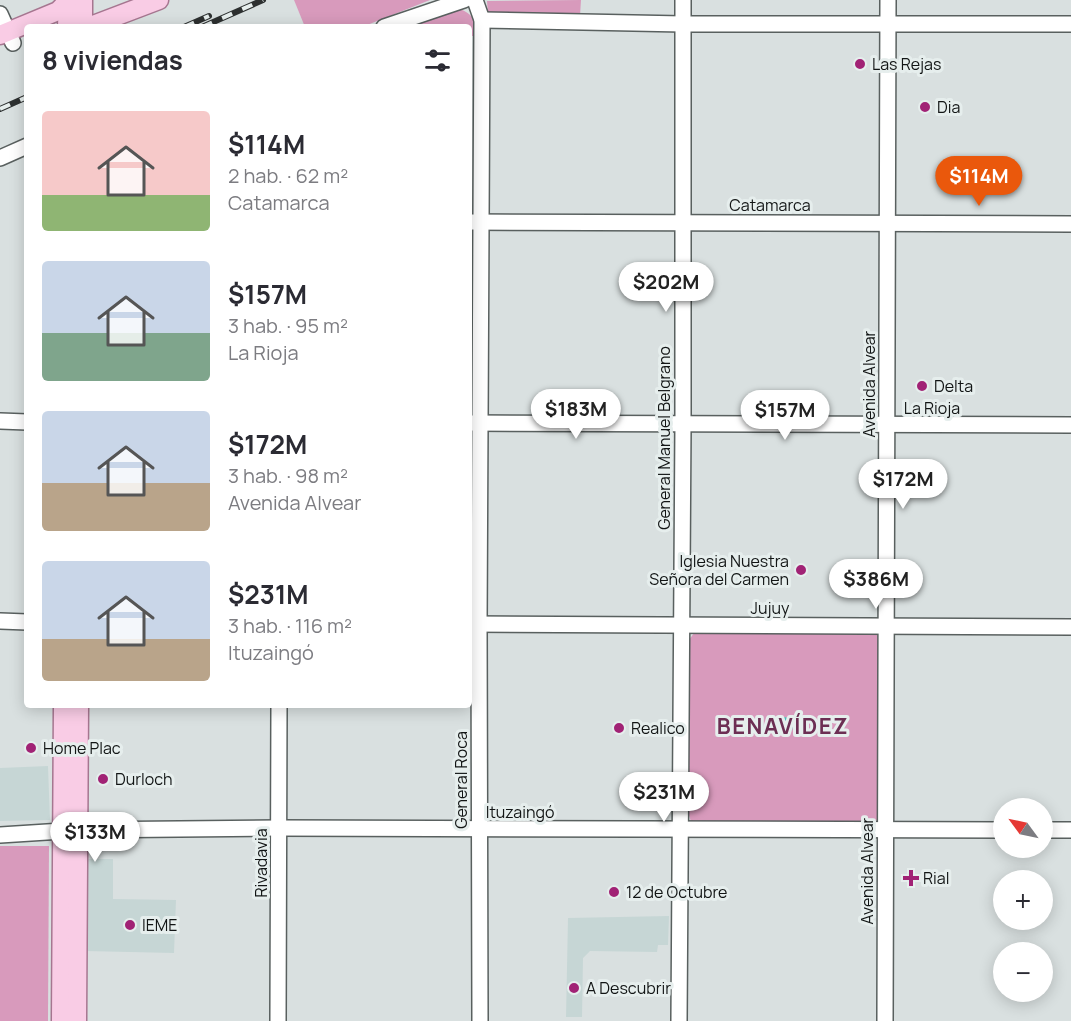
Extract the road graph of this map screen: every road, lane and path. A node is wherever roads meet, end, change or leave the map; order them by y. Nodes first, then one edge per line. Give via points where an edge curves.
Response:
1 (73, 0) edge
2 (159, 0) edge
3 (464, 0) edge
4 (475, 0) edge
5 (683, 0) edge
6 (888, 0) edge
7 (0, 14) edge
8 (483, 20) junction
9 (888, 23) junction
10 (36, 24) edge
11 (68, 24) edge
12 (82, 24) edge
13 (96, 24) edge
14 (393, 24) edge
15 (683, 24) junction
16 (1071, 24) edge
17 (24, 31) edge
18 (10, 39) edge
19 (24, 148) edge
20 (0, 158) edge
21 (476, 222) edge
22 (682, 223) junction
23 (888, 224) junction
24 (1071, 224) edge
25 (0, 421) edge
26 (24, 422) edge
27 (476, 423) edge
28 (683, 424) junction
29 (1071, 425) edge
30 (887, 426) junction
31 (0, 621) edge
32 (24, 622) edge
33 (474, 624) edge
34 (681, 626) junction
35 (886, 626) junction
36 (1071, 627) edge
37 (63, 708) edge
38 (79, 708) edge
39 (279, 708) edge
40 (279, 828) junction
41 (885, 829) junction
42 (70, 830) junction
43 (479, 830) junction
44 (680, 830) junction
45 (993, 830) edge
46 (1053, 830) edge
47 (1071, 830) edge
48 (0, 835) edge
49 (61, 1021) edge
50 (77, 1021) edge
51 (278, 1021) edge
52 (480, 1021) edge
53 (679, 1021) edge
54 (885, 1021) edge

1 - 10 main road
1 - 11 main road
1 - 12 main road
2 - 13 main road
3 - 14 street
4 - 8 street, General Roca
5 - 15 street, General Manuel Belgrano
6 - 9 street, Avenida Alvear
7 - 18 street
8 - 15 street
8 - 21 street, General Roca
9 - 15 street
9 - 16 street
9 - 23 street, Avenida Alvear
15 - 22 street, General Manuel Belgrano
17 - 18 main road
19 - 20 street
21 - 22 street, Catamarca
21 - 27 street, General Roca
22 - 23 street, Catamarca
22 - 28 street, General Manuel Belgrano
23 - 24 street, Catamarca
23 - 30 street, Avenida Alvear
25 - 26 street
27 - 28 street, La Rioja
27 - 33 street, General Roca
28 - 30 street, La Rioja
28 - 34 street, General Manuel Belgrano
29 - 30 street, La Rioja
30 - 35 street, Avenida Alvear
31 - 32 street
33 - 34 street, Jujuy
33 - 43 street, General Roca
34 - 35 street, Jujuy
34 - 44 street, General Manuel Belgrano
35 - 36 street, Jujuy
35 - 41 street, Avenida Alvear
37 - 42 main road
38 - 42 main road
39 - 40 street, Rivadavia
40 - 42 street, Ituzaingó
40 - 43 street, Ituzaingó
40 - 51 street, Rivadavia
41 - 44 street, Ituzaingó
41 - 45 street, Ituzaingó
41 - 54 street, Avenida Alvear
42 - 48 street, Ituzaingó
42 - 49 main road
42 - 50 main road
43 - 44 street, Ituzaingó
43 - 52 street, General Roca
44 - 53 street, General Manuel Belgrano
46 - 47 street

